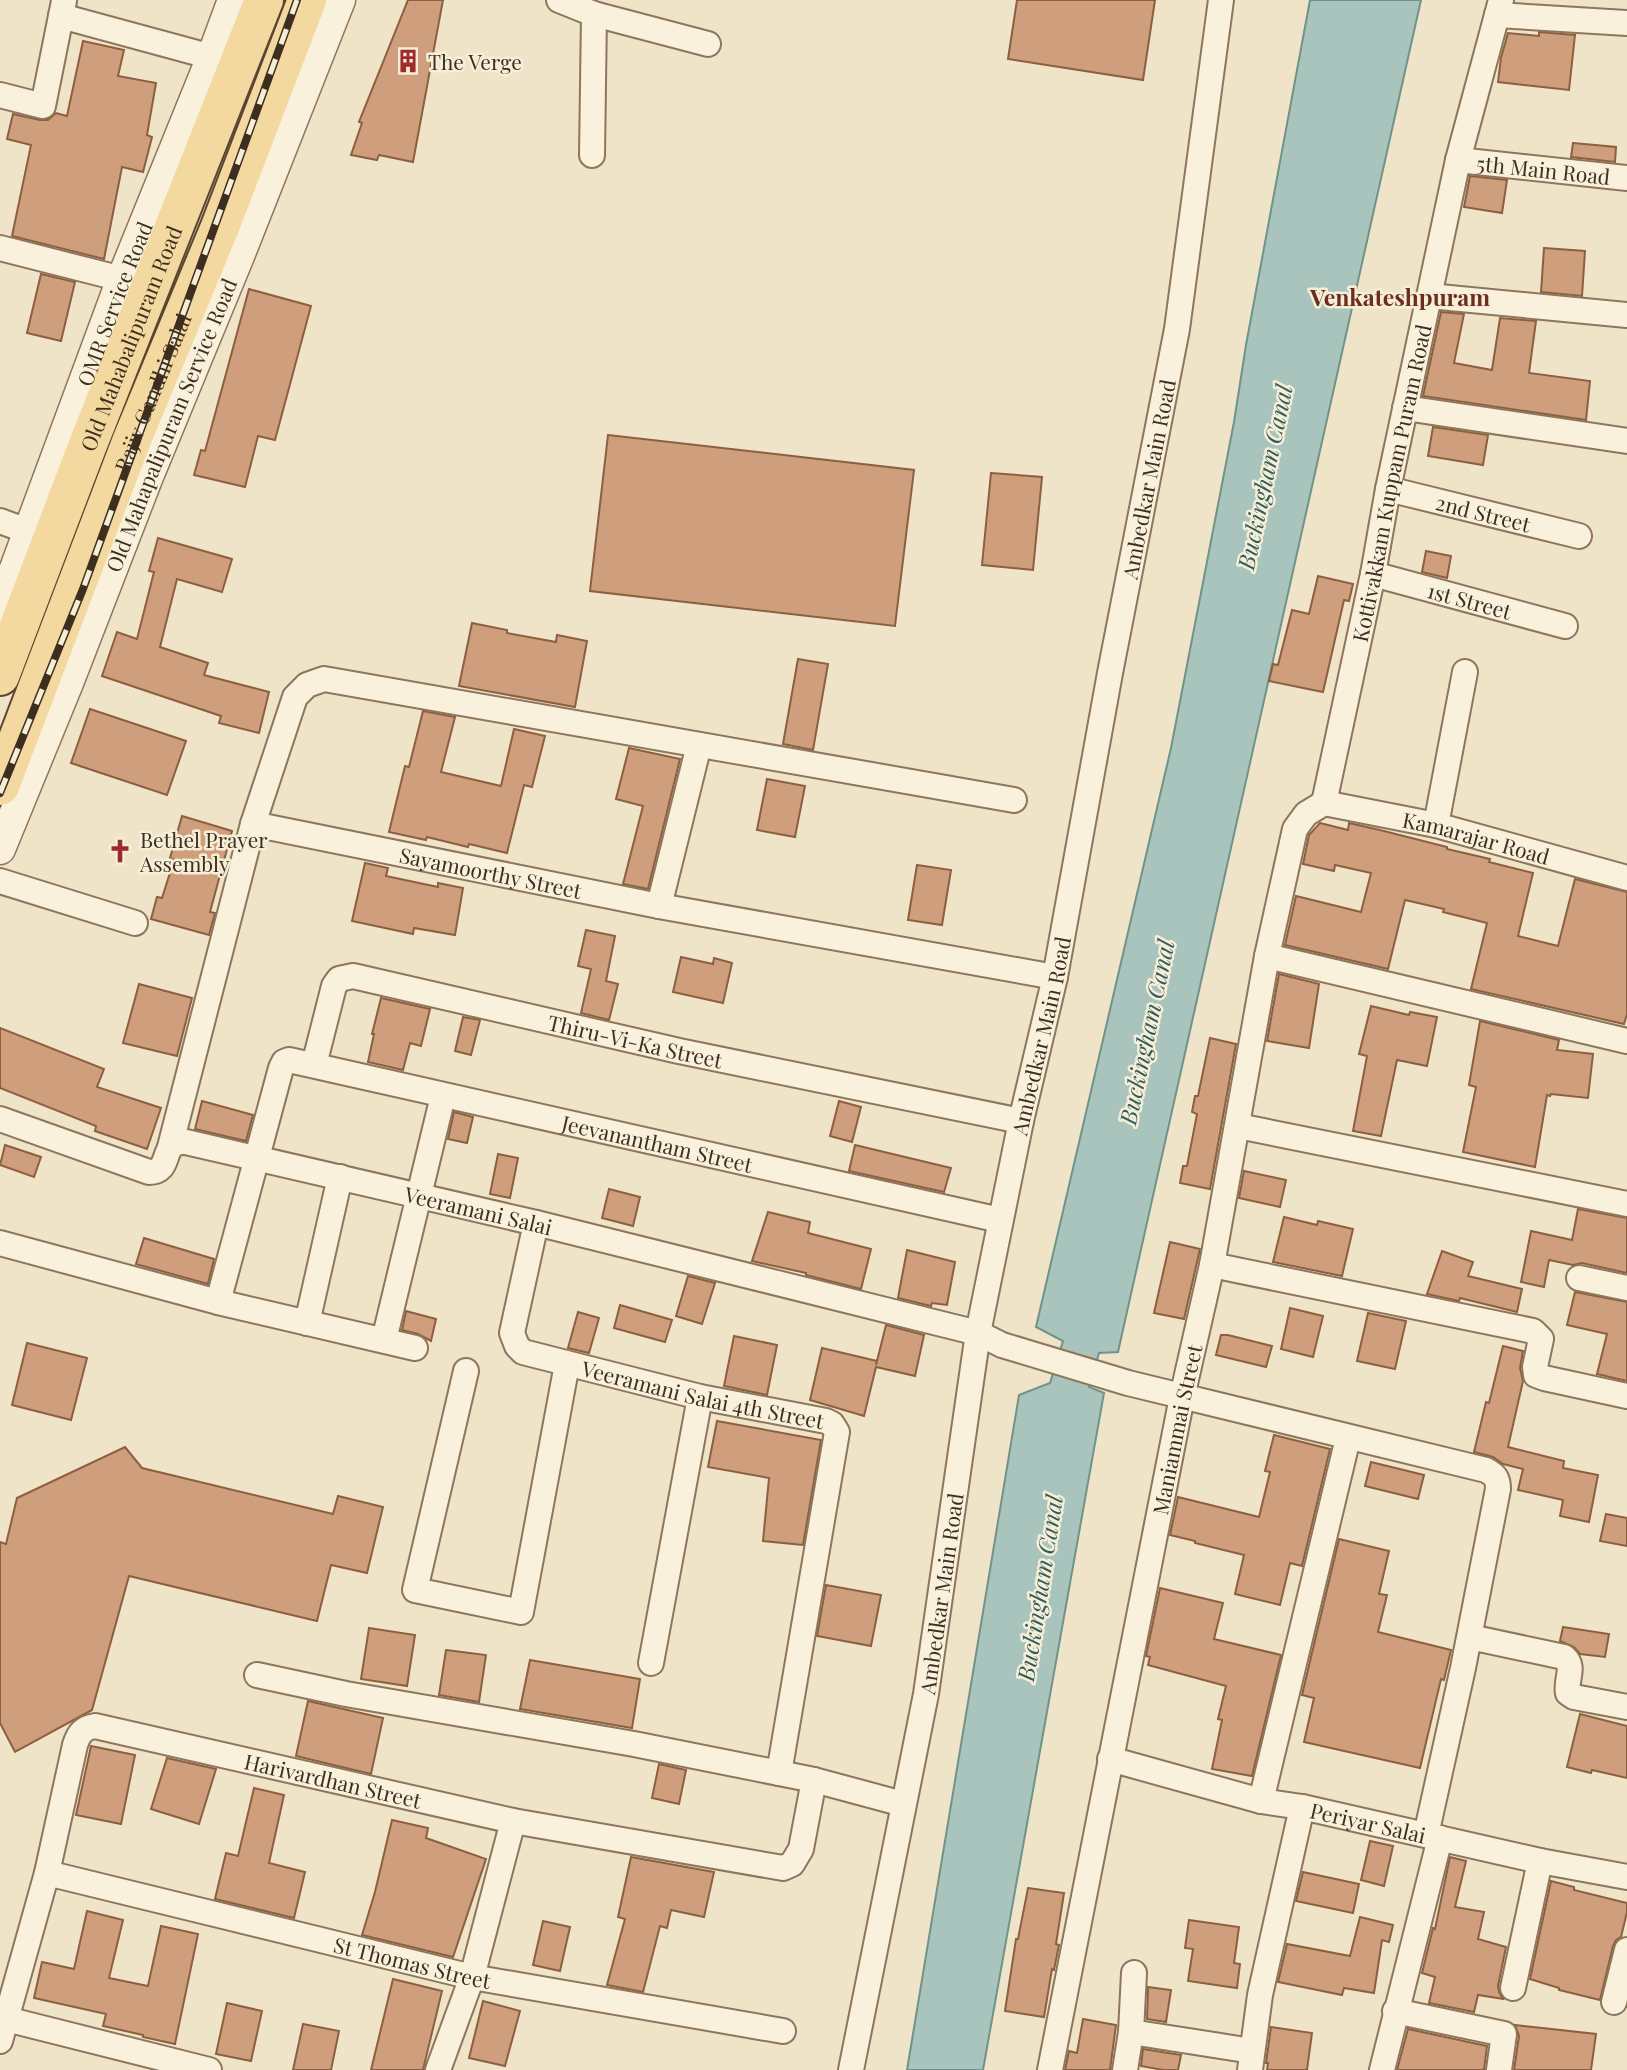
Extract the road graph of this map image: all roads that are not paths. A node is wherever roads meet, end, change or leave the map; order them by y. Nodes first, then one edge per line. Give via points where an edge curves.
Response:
1 (233, 0) edge
2 (264, 0) edge
3 (307, 0) edge
4 (340, 0) edge
5 (559, 0) edge
6 (1220, 0) edge
7 (1499, 7) edge
8 (63, 8) edge
9 (594, 13) junction
10 (1627, 23) edge
11 (708, 44) dead end
12 (212, 57) junction
13 (0, 95) edge
14 (592, 155) dead end
15 (1458, 160) junction
16 (1627, 177) edge
17 (0, 248) edge
18 (122, 279) junction
19 (1429, 296) junction
20 (1627, 315) edge
21 (1405, 408) junction
22 (1627, 441) edge
23 (1388, 489) junction
24 (0, 520) edge
25 (30, 533) junction
26 (1579, 536) dead end
27 (1373, 574) junction
28 (0, 610) edge
29 (1565, 626) dead end
30 (1465, 672) dead end
31 (0, 676) edge
32 (699, 745) junction
33 (0, 786) edge
34 (1014, 800) dead end
35 (1324, 803) junction
36 (253, 824) junction
37 (1436, 825) junction
38 (0, 849) edge
39 (1627, 878) edge
40 (0, 881) edge
41 (659, 906) junction
42 (135, 923) dead end
43 (1267, 956) junction
44 (1055, 978) junction
45 (1627, 1041) edge
46 (314, 1065) junction
47 (443, 1096) junction
48 (0, 1119) edge
49 (1021, 1121) junction
50 (1238, 1126) junction
51 (170, 1147) junction
52 (256, 1158) junction
53 (340, 1177) junction
54 (418, 1197) junction
55 (1627, 1204) edge
56 (1000, 1220) junction
57 (536, 1223) junction
58 (0, 1243) edge
59 (1212, 1265) junction
60 (1579, 1278) dead end
61 (1627, 1289) edge
62 (218, 1302) junction
63 (307, 1323) junction
64 (978, 1332) junction
65 (384, 1340) junction
66 (415, 1348) dead end
67 (567, 1364) junction
68 (466, 1371) dead end
69 (1627, 1396) edge
70 (700, 1397) junction
71 (1182, 1397) junction
72 (1348, 1438) junction
73 (1470, 1637) junction
74 (650, 1663) dead end
75 (257, 1675) dead end
76 (1627, 1707) edge
77 (1110, 1759) junction
78 (779, 1773) junction
79 (814, 1780) junction
80 (1261, 1801) junction
81 (903, 1804) junction
82 (1302, 1807) junction
83 (513, 1821) junction
84 (1433, 1836) junction
85 (1540, 1861) junction
86 (47, 1873) junction
87 (1627, 1877) edge
88 (1627, 1950) edge
89 (1135, 1973) dead end
90 (471, 1977) junction
91 (1513, 1988) dead end
92 (1614, 2002) dead end
93 (1395, 2011) junction
94 (3, 2030) edge
95 (783, 2031) dead end
96 (1131, 2032) junction
97 (1251, 2060) edge
98 (209, 2070) edge
99 (438, 2070) edge
100 (850, 2070) edge
101 (1050, 2070) edge
102 (1125, 2070) edge
103 (1382, 2070) edge
104 (1499, 2070) edge

1 - 12 street, OMR Service Road
2 - 31 main road, Old Mahabalipuram Road
3 - 33 main road, Rajiv Gandhi Salai
4 - 38 street, Old Mahapalipuram Service Road
5 - 9 street
6 - 44 street, Ambedkar Main Road via 1177,329
7 - 10 street
7 - 15 street, Kottivakkam Kuppam Puram Road
8 - 12 street
8 - 13 street via 43,106
9 - 11 street
9 - 14 street
12 - 18 street, OMR Service Road
15 - 16 street, 5th Main Road
15 - 19 street, Kottivakkam Kuppam Puram Road
17 - 18 street
18 - 25 street, OMR Service Road
19 - 20 street
19 - 21 street, Kottivakkam Kuppam Puram Road
21 - 22 street
21 - 23 street, Kottivakkam Kuppam Puram Road
23 - 26 street, 2nd Street
23 - 27 street, Kottivakkam Kuppam Puram Road
24 - 25 street
25 - 28 street, OMR Service Road
27 - 29 street, 1st Street
27 - 35 street, Kottivakkam Kuppam Puram Road
30 - 37 street
32 - 34 street
32 - 36 street via 324,679 307,685 295,697
32 - 41 street
35 - 37 street, Kamarajar Road
35 - 43 street, Maniammai Street via 1306,814 1295,829
36 - 41 street, Sayamoorthy Street
36 - 51 street
37 - 39 street, Kamarajar Road
40 - 42 street
41 - 44 street, Sayamoorthy Street
43 - 45 street
43 - 50 street, Maniammai Street
44 - 49 street, Ambedkar Main Road
46 - 47 street, Jeevanantham Street
46 - 49 street, Thiru-Vi-Ka Street via 334,986 339,979 353,976 679,1051
46 - 52 street, Jeevanantham Street via 289,1060 282,1065
47 - 54 street
47 - 56 street, Jeevanantham Street
48 - 51 street via 149,1172 162,1168
49 - 56 street, Ambedkar Main Road
50 - 55 street
50 - 59 street, Maniammai Street
51 - 52 street, Veeramani Salai via 186,1142
52 - 53 street, Veeramani Salai
52 - 62 street
53 - 54 street, Veeramani Salai
53 - 63 street
54 - 57 street, Veeramani Salai
54 - 65 street
56 - 64 street, Ambedkar Main Road
57 - 64 street, Veeramani Salai
57 - 67 street, Veeramani Salai 4th Street via 512,1333 523,1352
58 - 62 street
59 - 69 street via 1533,1331 1541,1339 1536,1375
59 - 71 street, Maniammai Street
60 - 61 street
62 - 63 street
63 - 65 street
64 - 71 street, Veeramani Salai via 1002,1345
64 - 81 street, Ambedkar Main Road via 926,1694
65 - 66 street
67 - 68 street via 522,1612 415,1590
67 - 70 street, Veeramani Salai 4th Street
70 - 74 street
70 - 78 street, Veeramani Salai 4th Street via 826,1421 837,1432
71 - 72 street, Veeramani Salai
71 - 77 street, Maniammai Street
72 - 73 street, Veeramani Salai via 1486,1470 1499,1481
72 - 80 street
73 - 76 street via 1564,1657 1569,1661 1568,1693
73 - 84 street
75 - 78 street
77 - 80 street, Periyar Salai
77 - 101 street, Maniammai Street
78 - 79 street
79 - 81 street
79 - 83 street, Harivardhan Street via 801,1849 792,1864 783,1868
80 - 82 street, Periyar Salai
81 - 100 street, Ambedkar Main Road
82 - 84 street, Periyar Salai
82 - 97 street via 1260,1995
83 - 86 street, Harivardhan Street via 95,1726 79,1735
83 - 90 street
84 - 85 street, Periyar Salai
84 - 93 street
85 - 87 street, Periyar Salai
85 - 91 street
86 - 90 street, St Thomas Street
86 - 94 street, Harivardhan Street
88 - 92 street
89 - 96 street
90 - 95 street, St Thomas Street
90 - 99 street
93 - 103 street
93 - 104 street via 1504,2034
94 - 98 street
96 - 97 street
96 - 102 street

